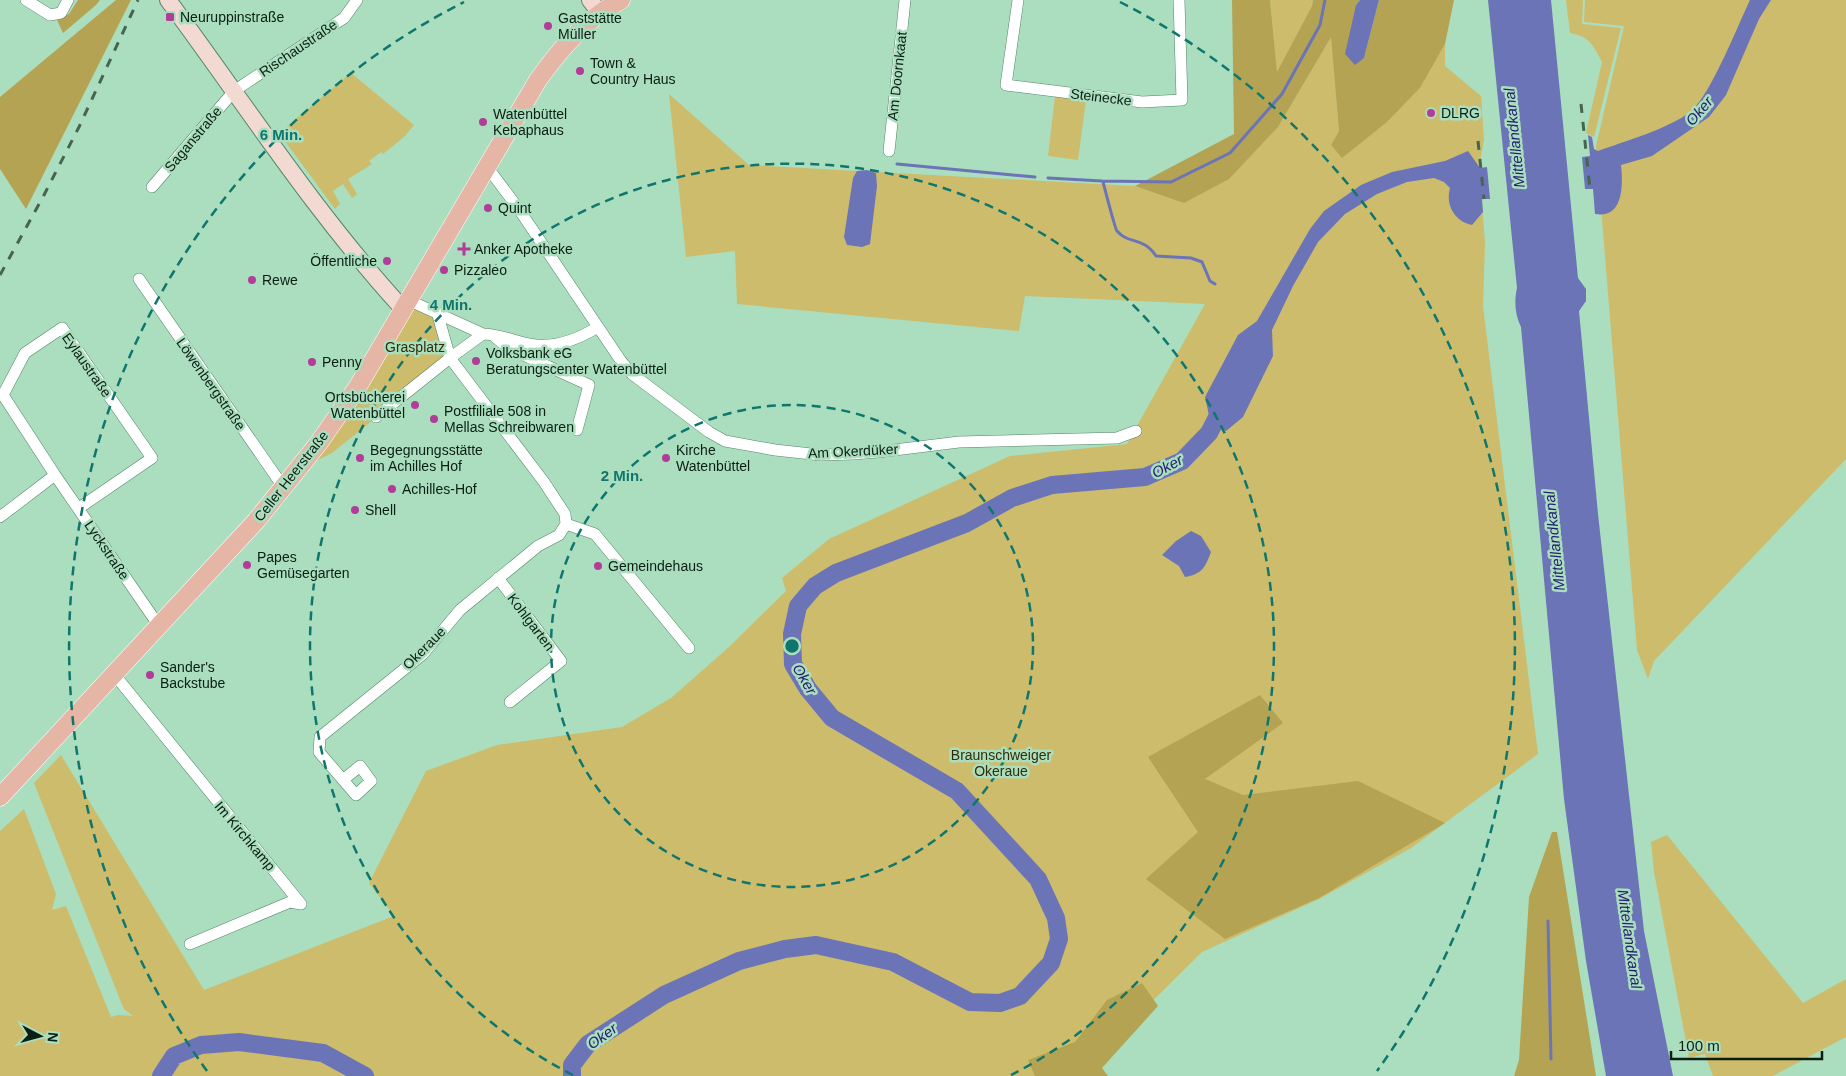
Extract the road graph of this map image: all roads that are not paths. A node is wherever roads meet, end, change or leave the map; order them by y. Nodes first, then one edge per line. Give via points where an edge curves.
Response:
1 (26, 0) edge
2 (68, 0) edge
3 (168, 0) edge
4 (357, 0) edge
5 (905, 0) edge
6 (1018, 0) edge
7 (1179, 0) edge
8 (607, 3) edge
9 (234, 91) junction
10 (889, 152) dead end
11 (488, 168) junction
12 (152, 187) dead end
13 (138, 279) dead end
14 (406, 305) junction
15 (436, 312) junction
16 (598, 326) junction
17 (488, 334) junction
18 (450, 358) junction
19 (376, 417) dead end
20 (577, 430) dead end
21 (1136, 431) dead end
22 (55, 475) junction
23 (284, 488) junction
24 (79, 508) junction
25 (0, 517) edge
26 (566, 524) junction
27 (498, 578) junction
28 (159, 626) junction
29 (689, 648) dead end
30 (114, 674) junction
31 (510, 702) dead end
32 (343, 780) dead end
33 (0, 797) edge
34 (190, 944) dead end

1 - 2 street via 50,15 61,13
3 - 9 main road
4 - 9 street, Rischaustraße via 344,18
5 - 10 street, Am Doornkaat
6 - 7 street, Steinecke via 1006,85 1142,102 1182,100
8 - 11 main road, Celler Heerstraße via 553,59
9 - 12 street, Saganstraße
9 - 14 main road via 362,265
11 - 14 main road, Celler Heerstraße
11 - 16 street, Am Okerdüker
13 - 23 street, Löwenbergstraße
14 - 15 street
14 - 23 main road, Celler Heerstraße via 347,402
15 - 17 street
15 - 18 street
16 - 17 street via 584,336 553,344 536,345
16 - 21 street, Am Okerdüker via 632,374 709,432 739,444 821,455 959,442 1118,438
17 - 18 street
17 - 20 street via 508,348 588,385
18 - 19 street
18 - 26 street via 544,482 565,514
22 - 24 street, Lyckstraße
22 - 24 street, Eylaustraße via 3,395 25,353 62,328 152,458
22 - 25 street
23 - 28 main road, Celler Heerstraße
24 - 28 street, Lyckstraße
26 - 27 street, Okeraue via 559,535 538,546
26 - 29 street via 595,534
27 - 31 street, Kohlgarten via 561,661
27 - 32 street, Okeraue via 460,610 423,654 320,737 319,752
28 - 30 main road, Celler Heerstraße
30 - 33 main road, Celler Heerstraße
30 - 34 street, Im Kirchkamp via 301,904 290,902

